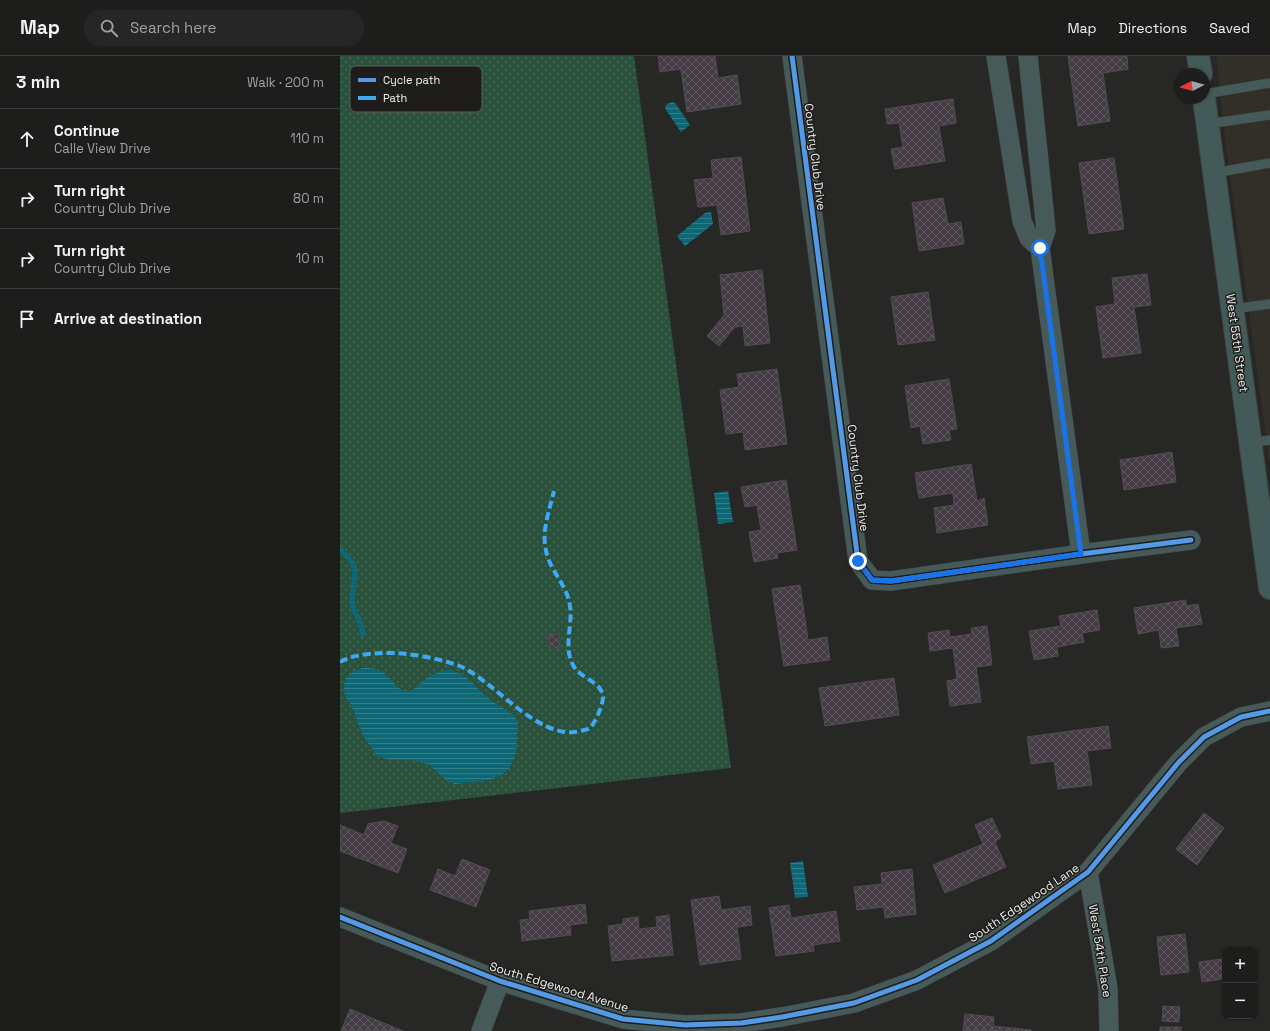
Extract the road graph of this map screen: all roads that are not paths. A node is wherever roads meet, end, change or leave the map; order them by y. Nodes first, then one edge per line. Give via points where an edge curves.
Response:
1 (792, 56) edge
2 (1198, 56) edge
3 (1029, 62) edge
4 (998, 65) edge
5 (1200, 68) edge
6 (1270, 83) edge
7 (1210, 93) edge
8 (1205, 104) edge
9 (1270, 115) edge
10 (1207, 124) junction
11 (1270, 163) edge
12 (1038, 164) junction
13 (1013, 167) junction
14 (1214, 173) junction
15 (1040, 248) junction
16 (1270, 304) edge
17 (1232, 309) junction
18 (1260, 442) edge
19 (1191, 540) dead end
20 (1081, 554) junction
21 (1269, 579) edge
22 (1270, 712) edge
23 (1088, 872) junction
24 (340, 917) edge
25 (500, 981) junction
26 (781, 1024) edge
27 (481, 1031) edge
28 (1109, 1031) edge

1 - 20 street, Country Club Drive via 858,561 872,580 891,581
2 - 5 main road
3 - 4 street
3 - 12 street
4 - 13 street
6 - 7 lane
8 - 10 main road, West 55th Street
9 - 10 lane
10 - 14 main road, West 55th Street
11 - 14 lane
12 - 13 street
12 - 15 street via 1046,230
13 - 15 street via 1022,221 1029,238
14 - 17 main road, West 55th Street
15 - 20 street
16 - 17 lane
17 - 18 main road, West 55th Street
18 - 21 main road, West 55th Street
19 - 20 street, Country Club Drive
22 - 23 street, South Edgewood Lane via 1241,717 1204,737 1179,762
23 - 26 street, South Edgewood Lane via 991,941 917,980 854,1003
23 - 28 street, West 54th Place via 1108,989
24 - 25 street, South Edgewood Avenue
25 - 26 street, South Edgewood Avenue via 623,1019 685,1025
25 - 27 street

